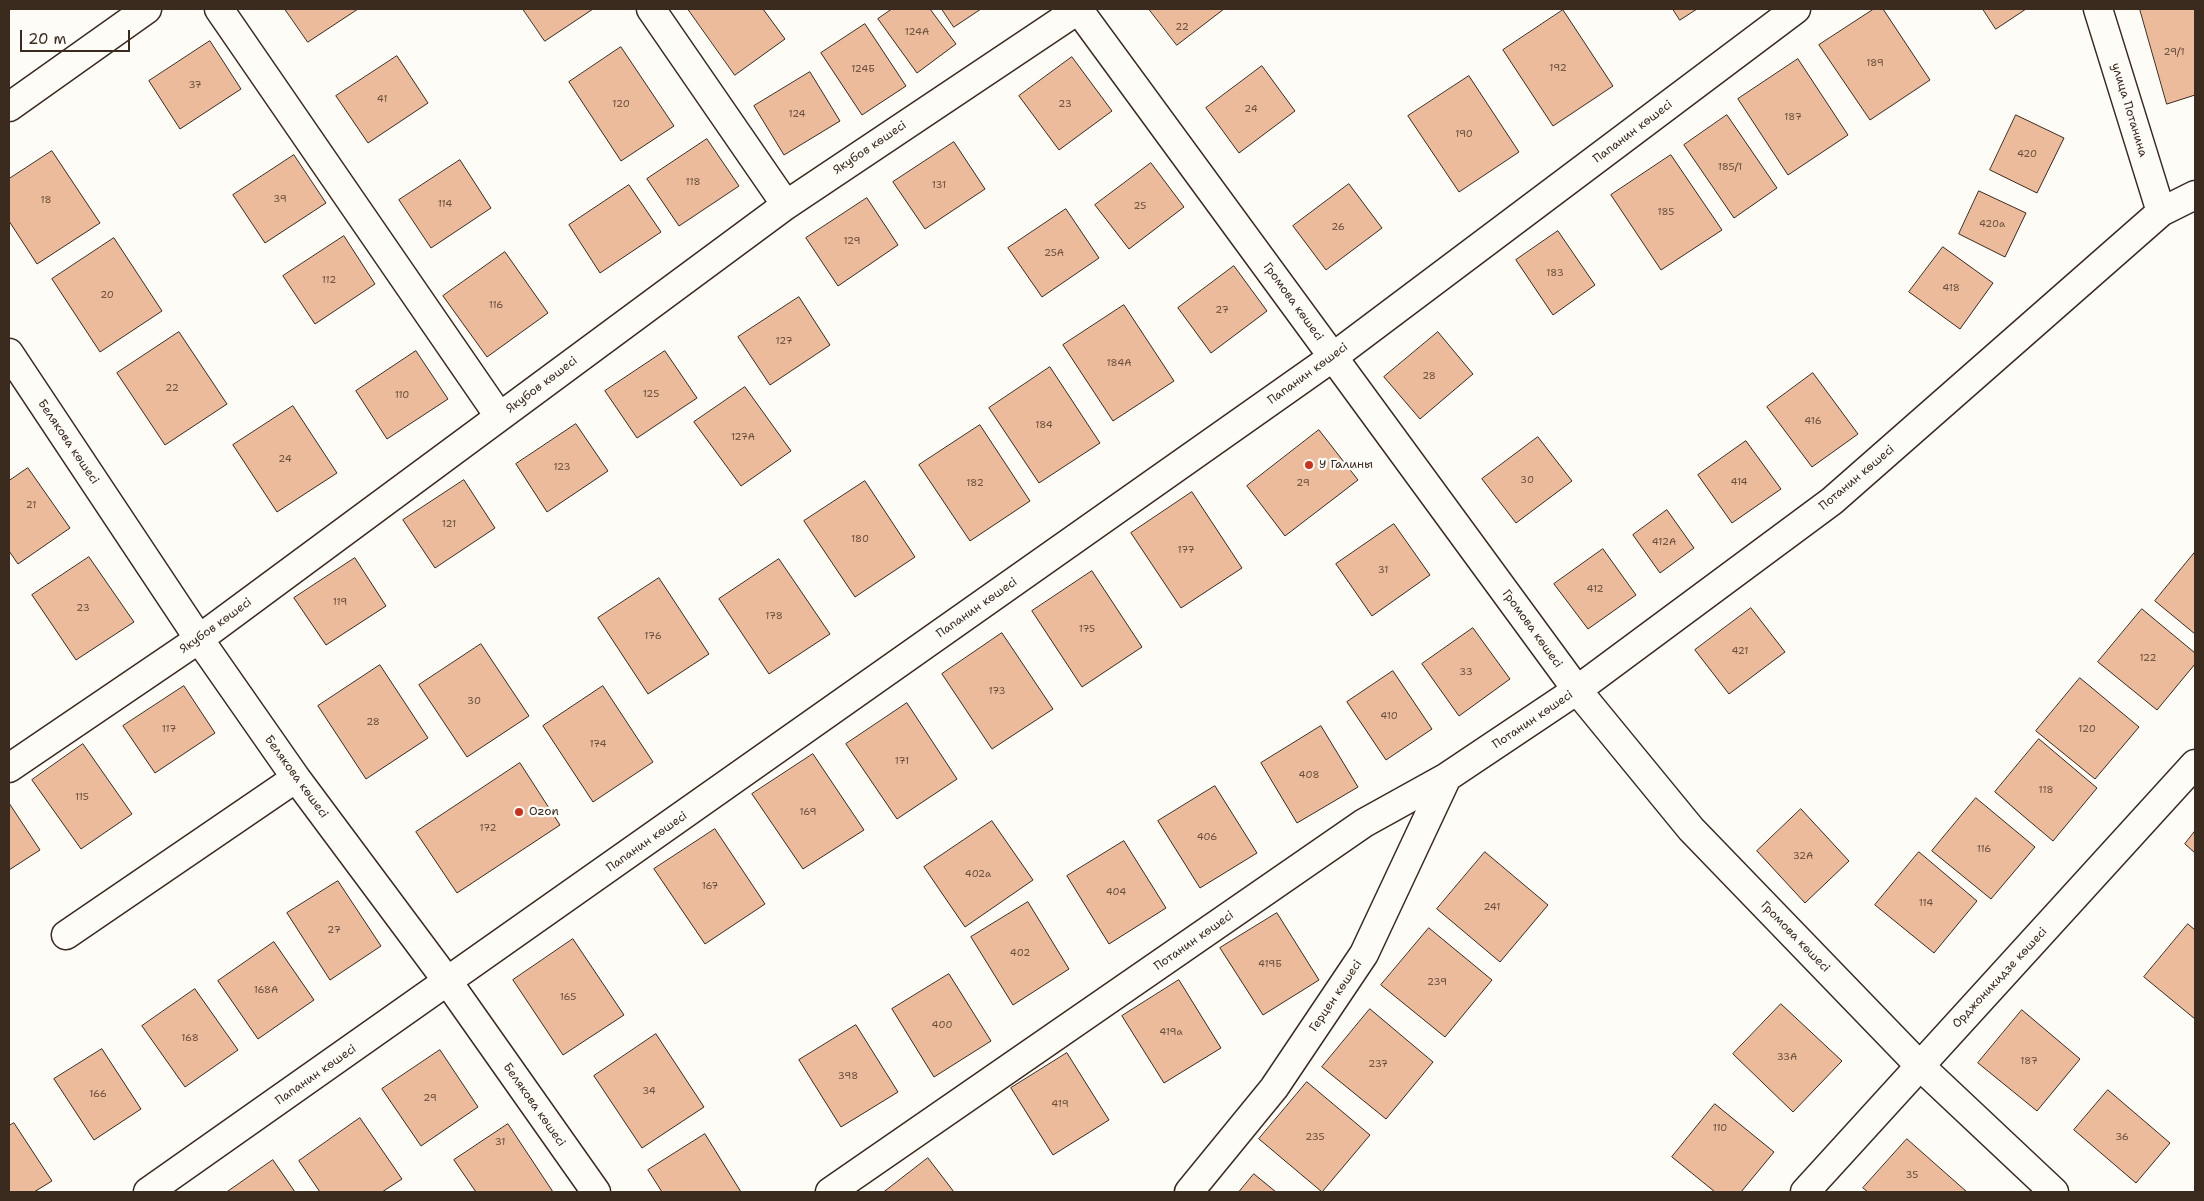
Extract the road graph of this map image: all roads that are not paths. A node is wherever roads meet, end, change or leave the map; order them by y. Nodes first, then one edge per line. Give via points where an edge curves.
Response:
1 (147, 9) edge
2 (219, 9) edge
3 (651, 9) edge
4 (1078, 9) edge
5 (1796, 9) edge
6 (2098, 9) edge
7 (9, 107) edge
8 (2195, 195) edge
9 (786, 204) junction
10 (2161, 212) junction
11 (9, 353) edge
12 (1332, 357) junction
13 (499, 416) junction
14 (199, 639) junction
15 (1577, 690) junction
16 (2195, 764) edge
17 (9, 768) edge
18 (1447, 777) junction
19 (296, 778) junction
20 (66, 935) dead end
21 (448, 982) junction
22 (1919, 1065) junction
23 (148, 1192) edge
24 (596, 1192) edge
25 (830, 1192) edge
26 (1189, 1192) edge
27 (1806, 1192) edge
28 (2054, 1192) edge

1 - 7 street
2 - 13 street
3 - 9 street
4 - 9 street, Якубов көшесі
4 - 12 street, Громова көшесі
5 - 12 street, Папанин көшесі
6 - 10 street, улица Потанина
8 - 10 street, Потанин көшесі
9 - 13 street, Якубов көшесі
10 - 15 street, Потанин көшесі via 1832,501
11 - 14 street, Белякова көшесі
12 - 15 street, Громова көшесі
12 - 21 street, Папанин көшесі
13 - 14 street, Якубов көшесі
14 - 17 street, Якубов көшесі
14 - 19 street, Белякова көшесі
15 - 18 street, Потанин көшесі
15 - 22 street, Громова көшесі via 1691,829
16 - 22 street, Орджоникидзе көшесі
18 - 25 street, Потанин көшесі via 1364,823
18 - 26 street, Герцен көшесі via 1364,954 1274,1088
19 - 20 street
19 - 21 street, Белякова көшесі
21 - 23 street, Папанин көшесі
21 - 24 street, Белякова көшесі
22 - 27 street, Орджоникидзе көшесі
22 - 28 street, Громова көшесі

